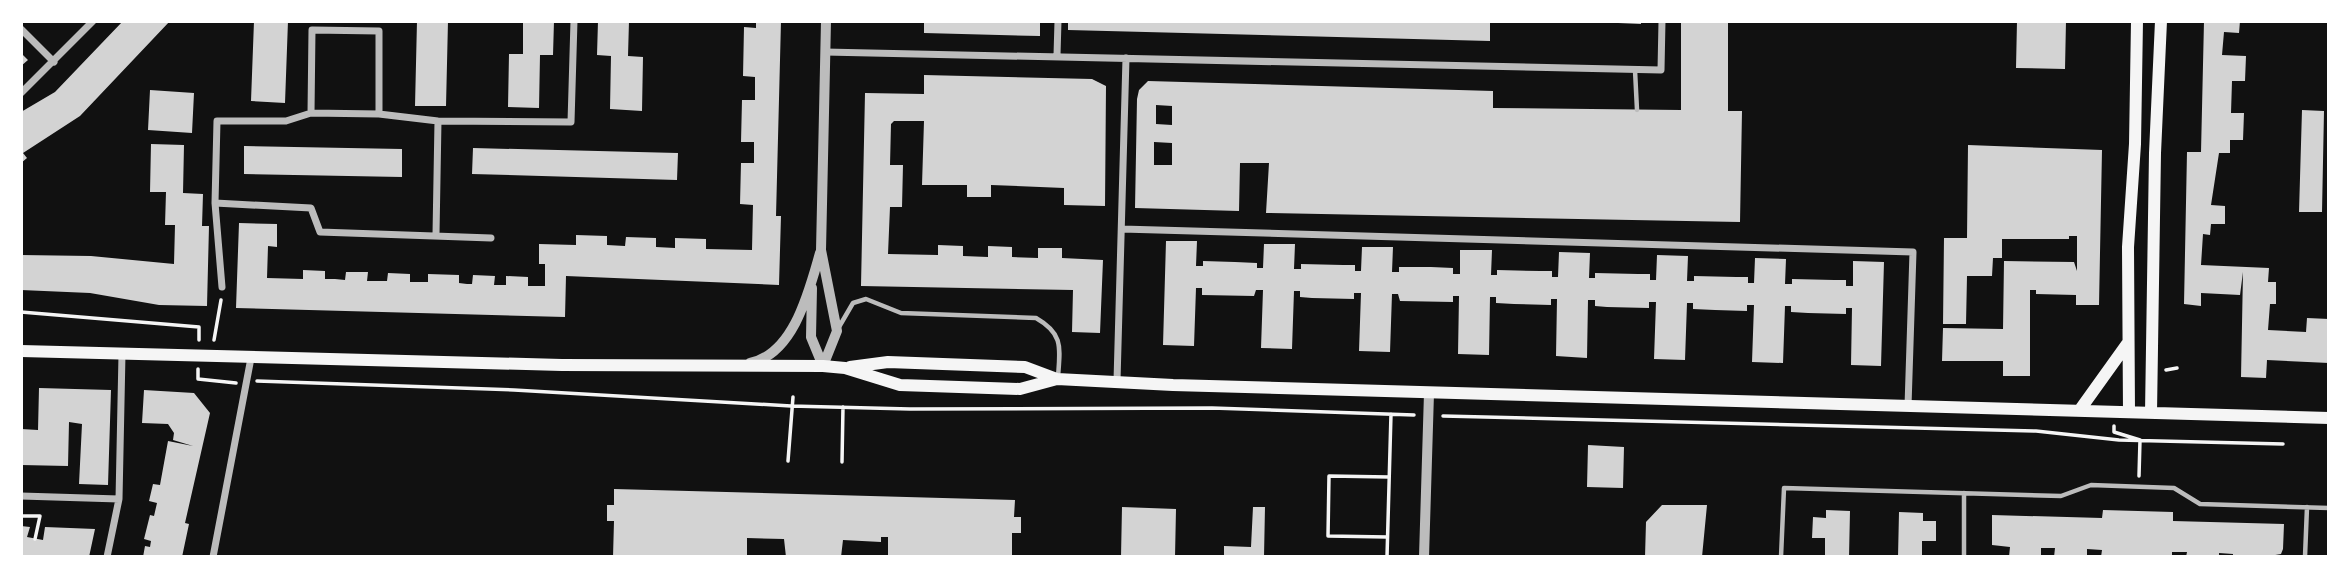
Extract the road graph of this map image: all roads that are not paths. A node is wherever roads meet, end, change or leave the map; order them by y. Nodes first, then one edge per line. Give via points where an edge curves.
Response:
1 (93, 21) edge
2 (379, 21) edge
3 (574, 21) edge
4 (826, 21) edge
5 (1058, 21) edge
6 (1662, 21) edge
7 (2137, 21) edge
8 (2161, 21) edge
9 (21, 29) edge
10 (379, 31) junction
11 (825, 52) junction
12 (1057, 55) junction
13 (1126, 58) junction
14 (54, 62) junction
15 (1635, 69) junction
16 (21, 93) edge
17 (1637, 110) dead end
18 (312, 113) junction
19 (379, 114) junction
20 (438, 121) junction
21 (215, 203) junction
22 (1122, 229) junction
23 (436, 234) junction
24 (491, 238) dead end
25 (821, 250) junction
26 (813, 278) junction
27 (222, 287) road end
28 (837, 331) junction
29 (2127, 344) junction
30 (21, 351) edge
31 (122, 354) junction
32 (251, 358) junction
33 (741, 364) junction
34 (823, 366) junction
35 (845, 368) junction
36 (1058, 379) junction
37 (1118, 382) junction
38 (1429, 393) junction
39 (1908, 407) junction
40 (2079, 411) junction
41 (2129, 412) junction
42 (2151, 413) junction
43 (2329, 418) edge
44 (1964, 493) junction
45 (21, 496) edge
46 (119, 499) junction
47 (2307, 507) junction
48 (2329, 508) edge
49 (107, 557) edge
50 (213, 557) edge
51 (1424, 557) edge
52 (1782, 557) edge
53 (1964, 557) edge
54 (2305, 557) edge

1 - 14 street
2 - 10 street
3 - 20 street via 571,122
4 - 11 street
5 - 12 street
6 - 15 street via 1661,70
7 - 29 main road
8 - 42 main road
9 - 14 street
10 - 18 street via 312,30
10 - 19 street
11 - 12 street
11 - 25 street
12 - 13 street
13 - 15 street
13 - 22 street
14 - 16 street
15 - 17 lane
18 - 19 street
18 - 21 street via 286,121 217,121
19 - 20 street
20 - 23 street
21 - 23 street via 312,208 320,232
21 - 27 street
22 - 37 street
22 - 39 street via 1913,253
23 - 24 street
25 - 26 street
25 - 28 street
26 - 33 street via 779,347 761,360
26 - 34 street via 811,337
28 - 34 street
28 - 36 lane via 859,299 901,313 1036,318 1052,327 1060,345
29 - 40 main road
29 - 41 main road
30 - 31 main road
31 - 32 main road
31 - 46 street
32 - 33 main road
32 - 50 street
33 - 34 main road
34 - 35 main road
35 - 36 main road via 888,362 1026,367
35 - 36 main road via 900,386 1020,389
36 - 37 main road
37 - 38 main road
38 - 39 main road
38 - 51 street
39 - 40 main road
40 - 41 main road
41 - 42 main road
42 - 43 main road
44 - 47 lane via 2061,496 2091,485 2174,488 2200,504
44 - 52 lane via 1784,488
44 - 53 lane
45 - 46 street
46 - 49 street
47 - 48 lane
47 - 54 lane

